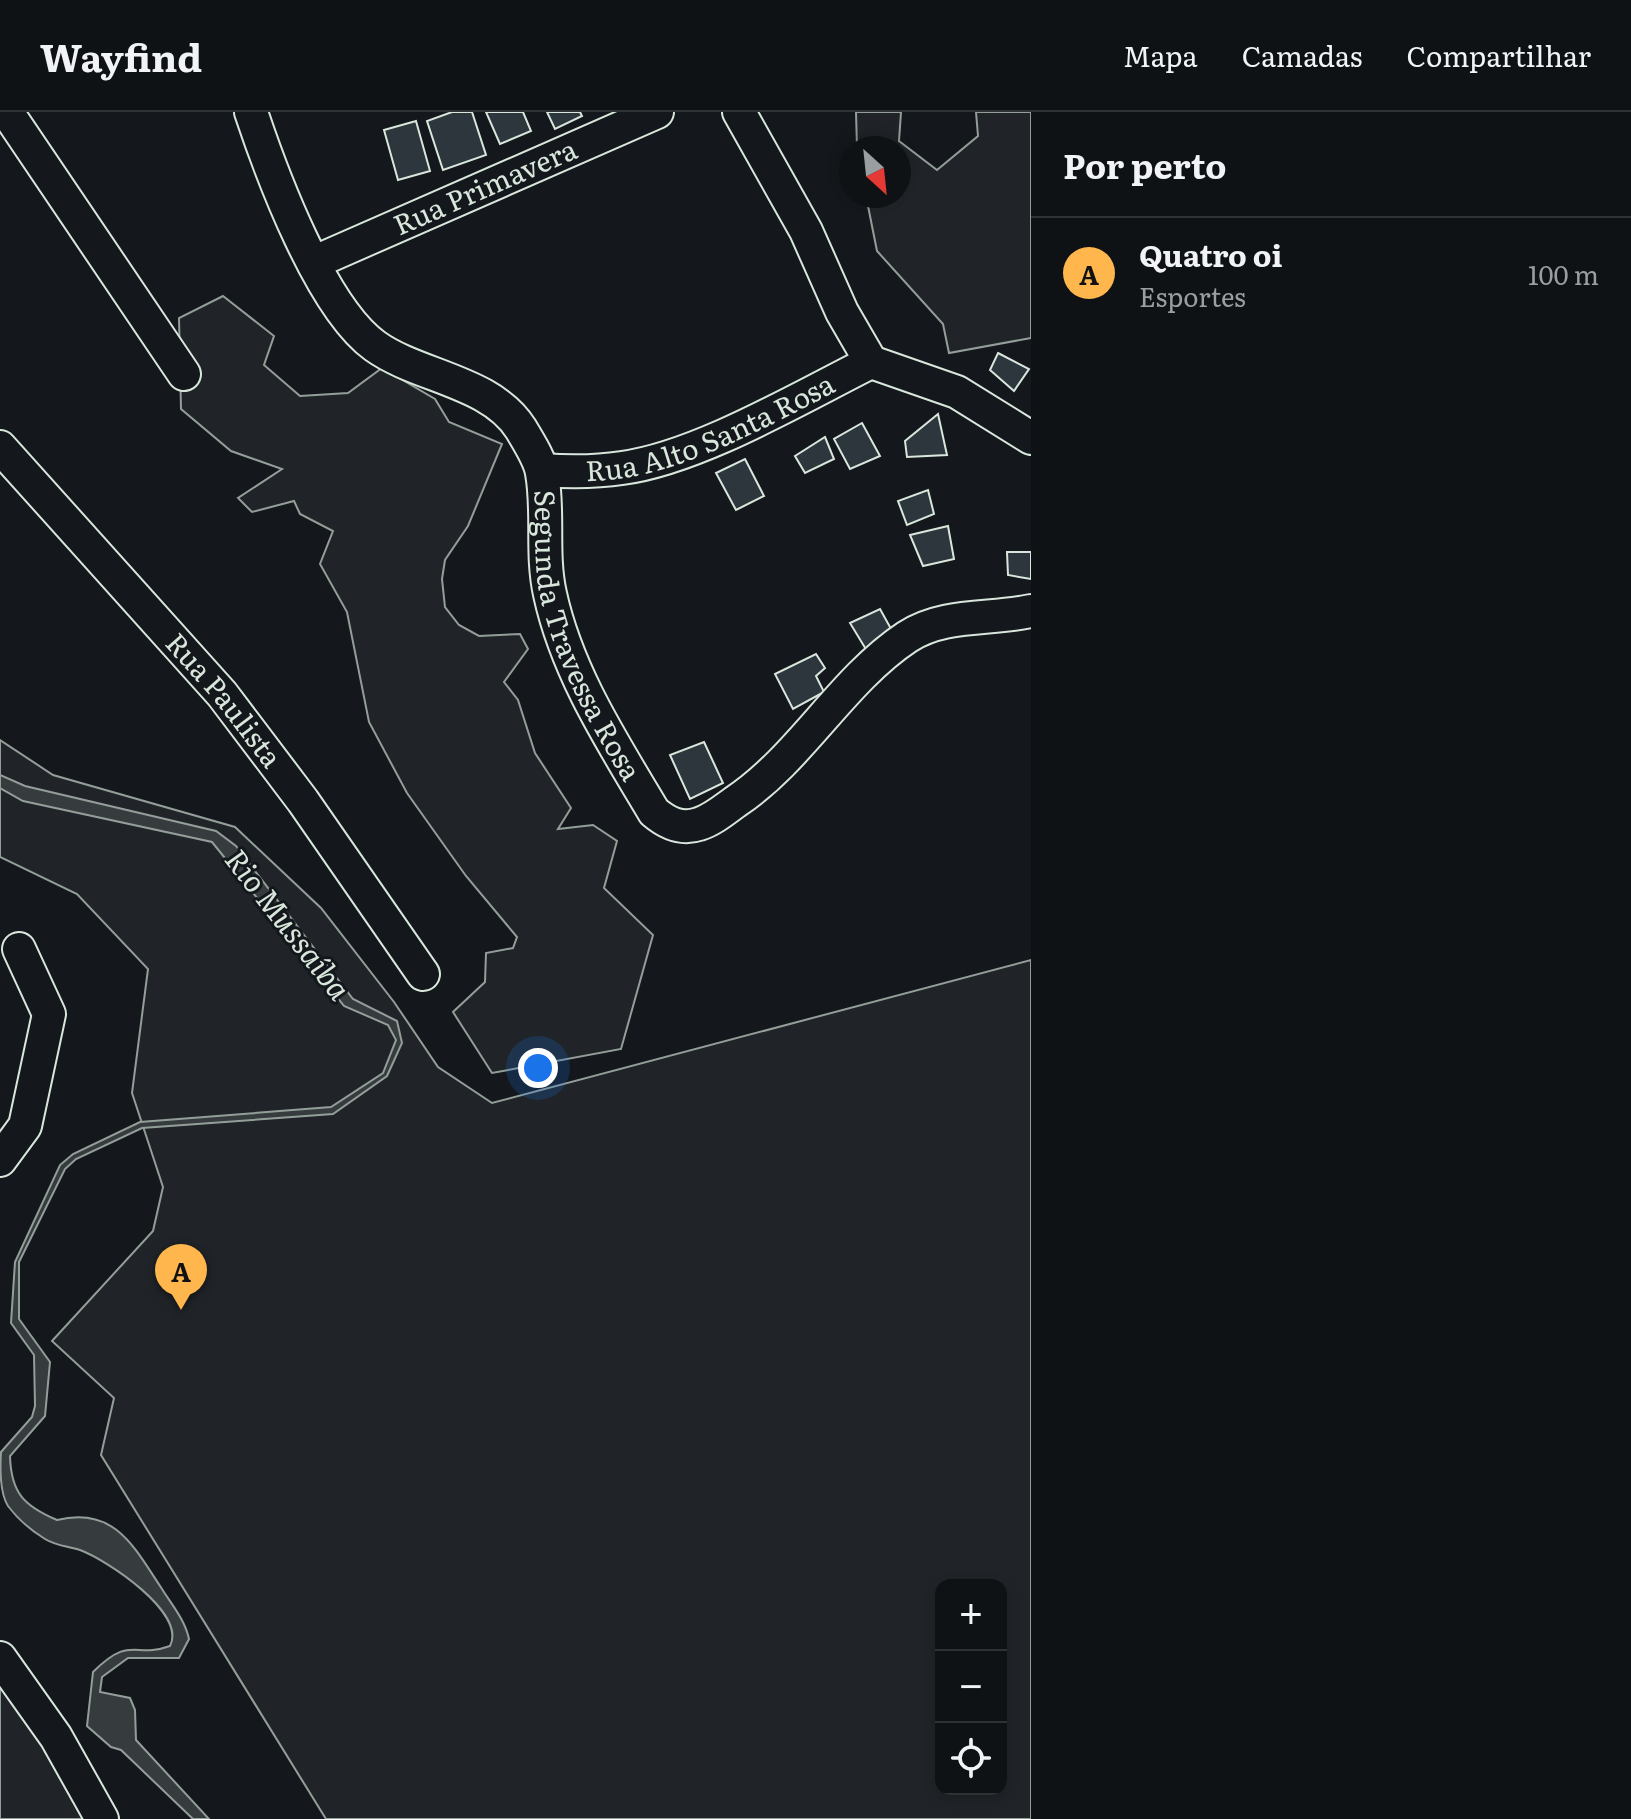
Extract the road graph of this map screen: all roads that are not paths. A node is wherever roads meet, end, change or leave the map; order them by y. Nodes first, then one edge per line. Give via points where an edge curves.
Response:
1 (7, 112) edge
2 (251, 112) edge
3 (657, 112) edge
4 (739, 112) edge
5 (315, 262) junction
6 (871, 362) junction
7 (184, 374) dead end
8 (1031, 438) edge
9 (0, 447) edge
10 (542, 470) junction
11 (1031, 611) edge
12 (19, 949) dead end
13 (423, 974) dead end
14 (0, 1160) edge
15 (0, 1658) edge
16 (102, 1819) edge

1 - 7 street
2 - 5 street
3 - 5 street, Rua Primavera
4 - 6 street
5 - 10 street via 346,318 375,346 504,410 520,427
6 - 8 street via 957,392
6 - 10 street, Rua Alto Santa Rosa via 683,451 625,468
9 - 13 street, Rua Paulista via 222,694
10 - 11 street, Segunda Travessa Rosa via 549,592 563,642 589,700 643,793 665,822 678,826 698,825 757,786 907,638 951,620
12 - 14 street via 49,1014 25,1126
15 - 16 street via 56,1737

